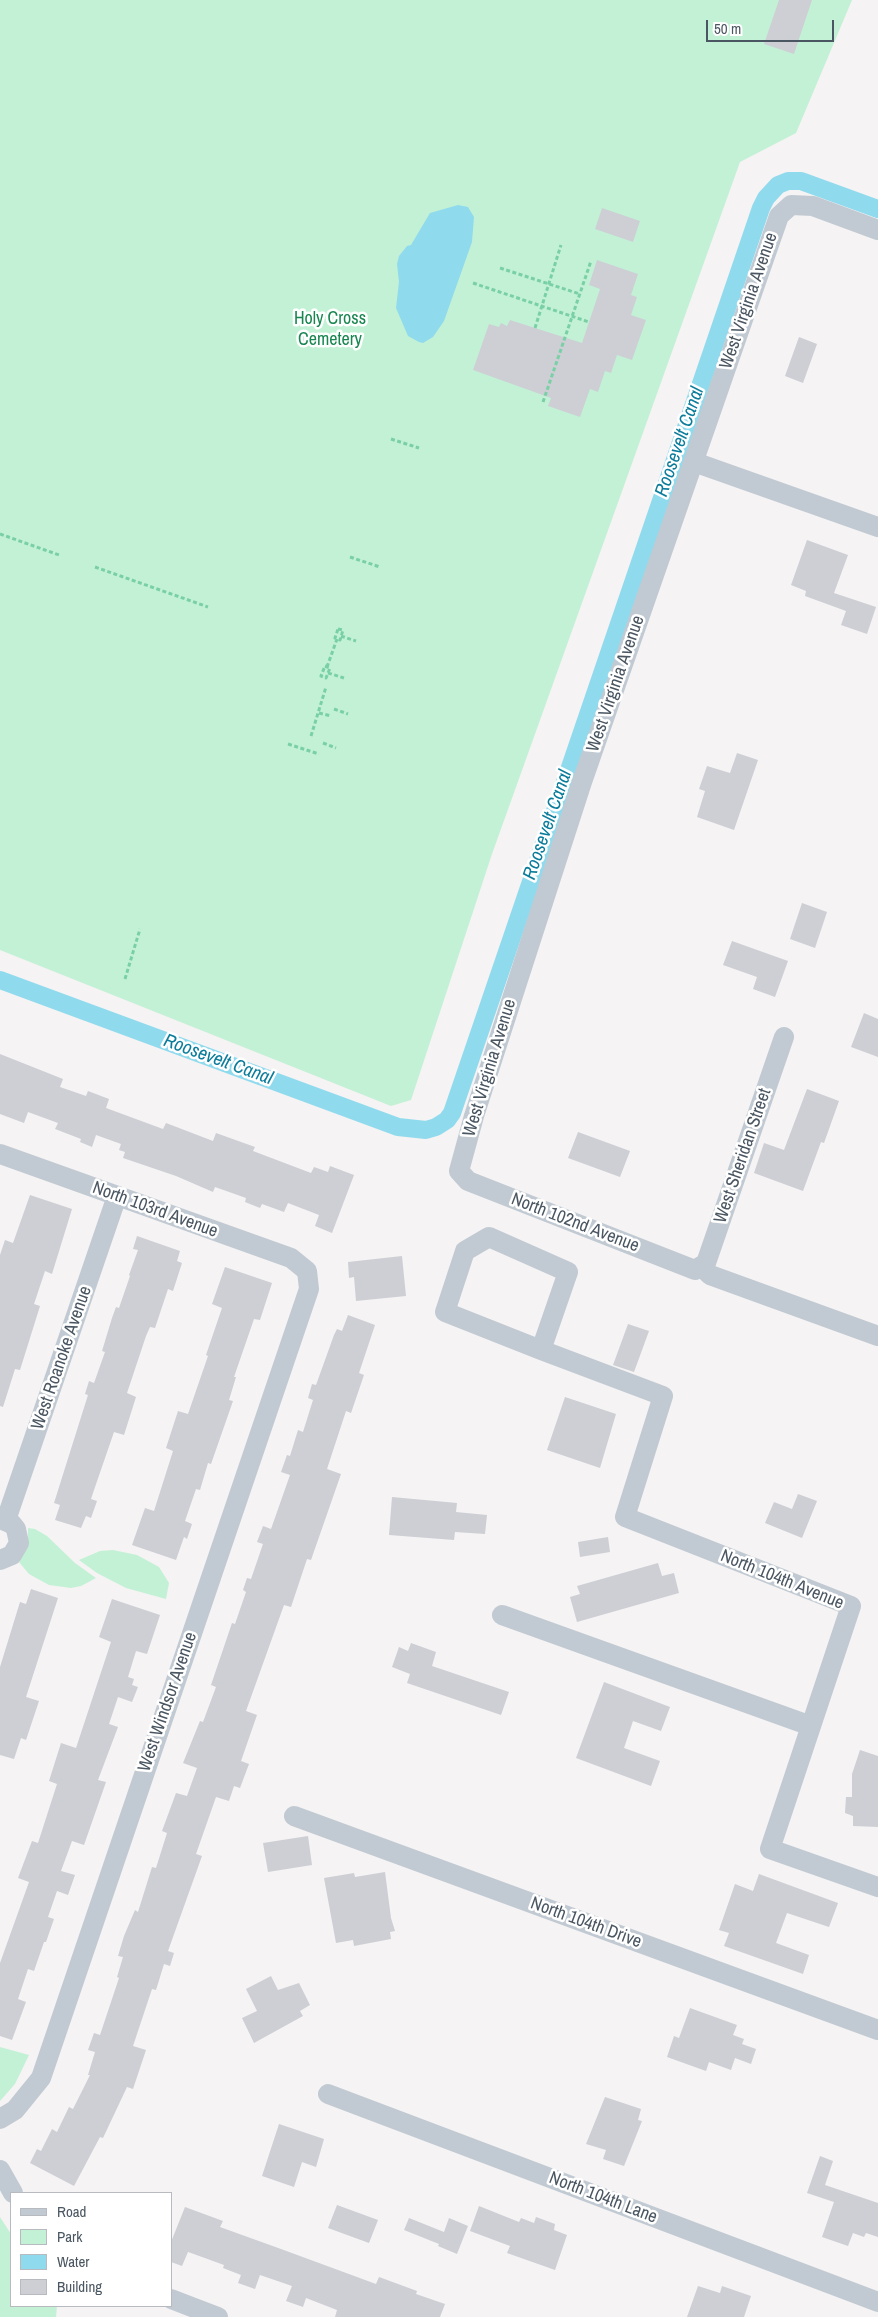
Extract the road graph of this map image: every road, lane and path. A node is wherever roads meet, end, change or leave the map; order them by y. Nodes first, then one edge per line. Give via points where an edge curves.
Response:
1 (878, 230) edge
2 (561, 245) dead end
3 (591, 261) dead end
4 (500, 268) dead end
5 (473, 283) dead end
6 (549, 284) junction
7 (580, 294) junction
8 (542, 307) junction
9 (573, 317) junction
10 (589, 322) dead end
11 (535, 328) dead end
12 (543, 402) dead end
13 (391, 440) dead end
14 (419, 448) dead end
15 (694, 462) junction
16 (878, 527) edge
17 (0, 534) edge
18 (59, 555) dead end
19 (350, 558) dead end
20 (380, 567) dead end
21 (96, 568) dead end
22 (208, 607) dead end
23 (341, 636) junction
24 (337, 639) junction
25 (356, 641) dead end
26 (327, 667) junction
27 (328, 673) junction
28 (344, 678) dead end
29 (326, 687) dead end
30 (334, 709) dead end
31 (319, 712) junction
32 (348, 714) dead end
33 (331, 716) dead end
34 (311, 736) dead end
35 (323, 743) dead end
36 (288, 744) dead end
37 (336, 748) dead end
38 (319, 754) dead end
39 (140, 929) dead end
40 (125, 979) dead end
41 (784, 1037) dead end
42 (0, 1154) edge
43 (459, 1171) joint
44 (117, 1196) junction
45 (698, 1268) junction
46 (307, 1271) joint
47 (878, 1336) edge
48 (541, 1350) junction
49 (3, 1520) edge
50 (0, 1560) edge
51 (502, 1615) dead end
52 (811, 1726) junction
53 (294, 1816) dead end
54 (878, 1888) edge
55 (878, 2030) edge
56 (328, 2094) dead end
57 (0, 2119) edge
58 (0, 2170) edge
59 (12, 2192) edge
60 (172, 2299) edge
61 (878, 2302) edge
62 (208, 2315) edge

1 - 15 street, West Virginia Avenue via 813,206 792,205 779,216
2 - 6 path
3 - 7 path
4 - 6 path
5 - 8 path
6 - 7 path
6 - 8 path
7 - 9 path
8 - 9 path
8 - 11 path
9 - 10 path
9 - 12 path
13 - 14 path
15 - 16 street
15 - 43 street, West Virginia Avenue via 582,782
17 - 18 path
19 - 20 path
21 - 22 path
23 - 24 path via 340,640
23 - 24 path via 343,630 338,629
23 - 25 path
24 - 26 path
26 - 27 path via 330,668
26 - 27 path via 321,676 326,678
27 - 28 path
29 - 31 path
30 - 32 path
31 - 33 path
31 - 34 path
35 - 37 path
36 - 38 path
39 - 40 path
41 - 45 street, West Sheridan Street via 706,1263
42 - 44 street, North 103rd Avenue
43 - 45 street, North 102nd Avenue via 468,1181
44 - 46 street, North 103rd Avenue via 291,1258
44 - 49 street, West Roanoke Avenue
45 - 47 street, North 102nd Avenue
46 - 57 street, West Windsor Avenue via 309,1289 41,2078 15,2110
48 - 48 street via 445,1312 465,1251 489,1237 568,1272
48 - 52 street, North 104th Avenue via 664,1396 625,1517 851,1606
49 - 50 street via 16,1529 19,1543 12,1555
51 - 52 street
52 - 54 street, North 104th Avenue via 770,1849
53 - 55 street, North 104th Drive
56 - 61 street, North 104th Lane
58 - 59 street
60 - 62 street

